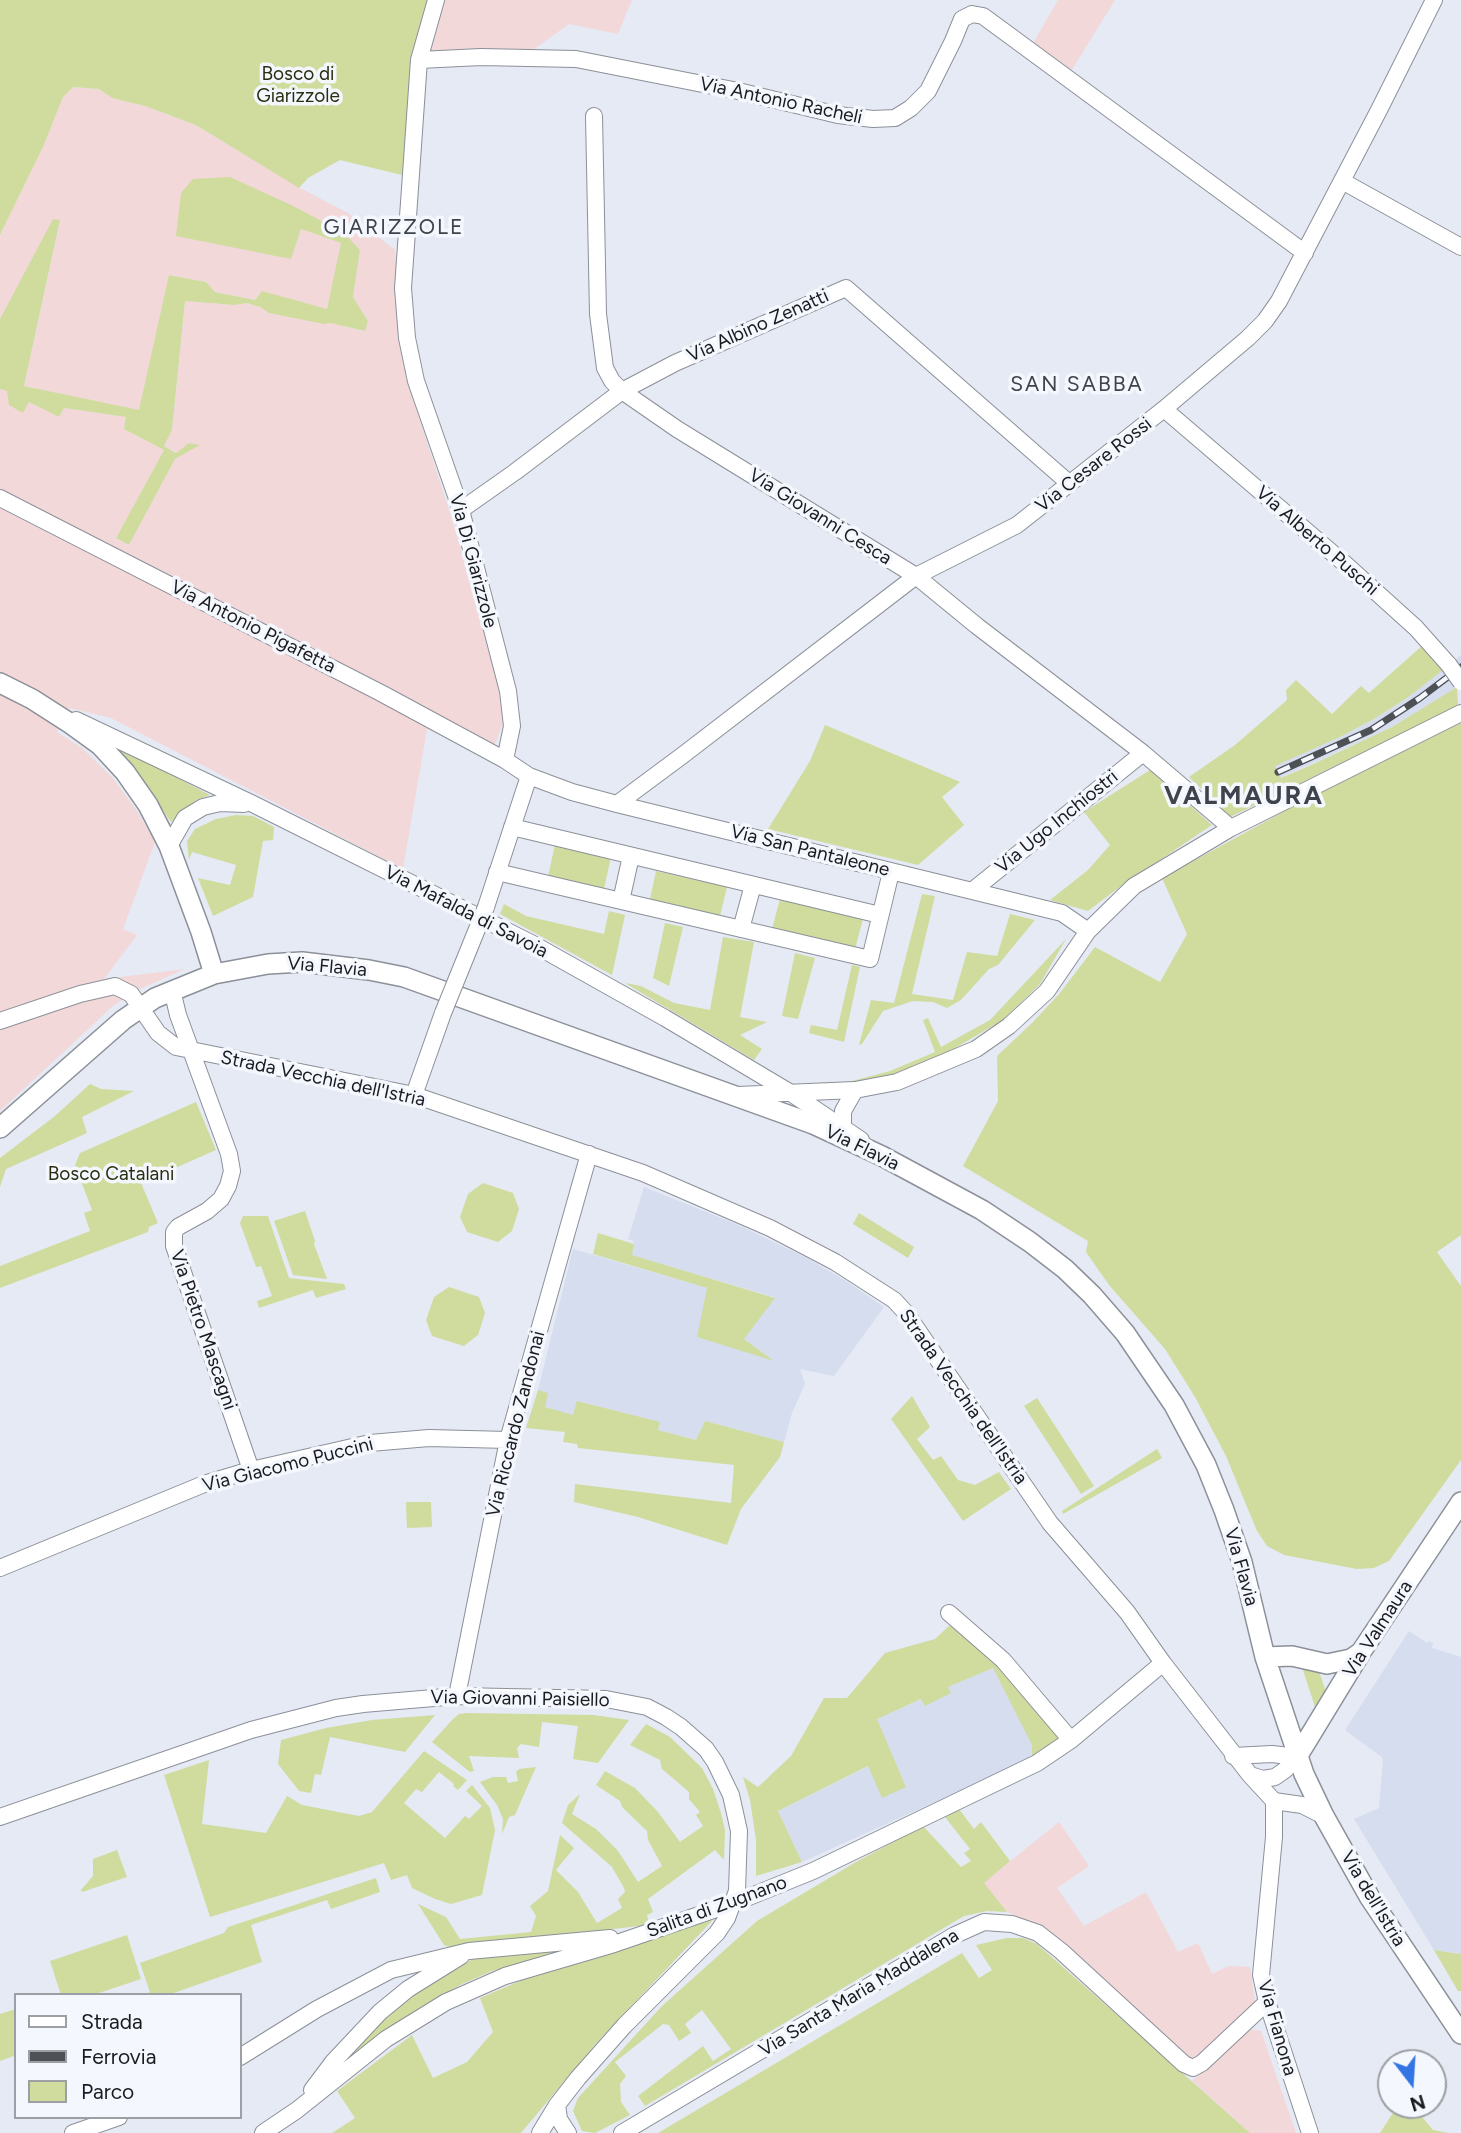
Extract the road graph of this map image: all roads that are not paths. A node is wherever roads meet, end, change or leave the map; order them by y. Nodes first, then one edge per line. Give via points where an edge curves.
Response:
1 (436, 0) edge
2 (1434, 0) edge
3 (419, 60) junction
4 (594, 116) dead end
5 (1342, 181) junction
6 (1461, 247) edge
7 (1305, 253) junction
8 (622, 391) junction
9 (1164, 409) junction
10 (1070, 484) junction
11 (0, 498) edge
12 (461, 510) junction
13 (916, 576) junction
14 (1461, 682) edge
15 (0, 683) edge
16 (32, 699) junction
17 (1461, 713) edge
18 (1143, 753) junction
19 (505, 760) junction
20 (529, 776) junction
21 (253, 804) junction
22 (617, 804) junction
23 (512, 827) junction
24 (1231, 828) junction
25 (169, 846) junction
26 (631, 856) junction
27 (497, 872) junction
28 (891, 872) junction
29 (753, 885) junction
30 (972, 891) junction
31 (621, 901) junction
32 (880, 915) junction
33 (741, 929) junction
34 (1088, 931) junction
35 (214, 974) junction
36 (172, 990) junction
37 (141, 1007) junction
38 (0, 1021) edge
39 (192, 1052) junction
40 (855, 1090) junction
41 (791, 1093) junction
42 (414, 1095) junction
43 (730, 1096) junction
44 (842, 1126) junction
45 (0, 1128) edge
46 (589, 1154) junction
47 (882, 1156) junction
48 (508, 1440) junction
49 (251, 1470) junction
50 (1461, 1502) edge
51 (0, 1567) edge
52 (949, 1613) dead end
53 (1361, 1652) junction
54 (1265, 1657) junction
55 (1163, 1663) junction
56 (457, 1696) junction
57 (1071, 1740) junction
58 (1233, 1756) junction
59 (1297, 1757) junction
60 (1250, 1775) junction
61 (1274, 1801) junction
62 (1324, 1816) junction
63 (0, 1817) edge
64 (734, 1903) junction
65 (633, 1937) junction
66 (469, 1951) junction
67 (1267, 2002) junction
68 (1461, 2034) edge
69 (242, 2056) edge
70 (557, 2105) junction
71 (297, 2110) junction
72 (113, 2119) edge
73 (643, 2123) junction
74 (73, 2133) edge
75 (263, 2133) edge
76 (540, 2133) edge
77 (568, 2133) edge
78 (622, 2133) edge
79 (629, 2133) edge
80 (1310, 2133) edge

1 - 3 street, Via Di Giarizzole
2 - 5 street, Via Cesare Rossi
3 - 7 street, Via Antonio Racheli via 576,59 873,120 895,118 911,108 928,91 962,19 972,14 983,16
3 - 12 street, Via Di Giarizzole via 404,288 407,338 416,381
4 - 8 street, Via Giovanni Cesca via 600,343 605,368
5 - 6 street
5 - 7 street, Via Cesare Rossi
7 - 9 street, Via Cesare Rossi via 1265,321
8 - 10 street, Via Albino Zenatti via 846,288
8 - 12 street, Via Albino Zenatti
8 - 13 street, Via Giovanni Cesca
9 - 10 street, Via Cesare Rossi
9 - 14 street, Via Alberto Puschi, bridge via 1416,628
10 - 13 street, Via Cesare Rossi via 1017,525
11 - 19 street, Via Antonio Pigafetta
12 - 19 street, Via Di Giarizzole via 508,691 512,726
13 - 18 street, Via Giovanni Cesca
13 - 22 street, Via Cesare Rossi
15 - 16 main road
16 - 21 street, Via Mafalda di Savoia
16 - 25 main road via 100,745 148,805
17 - 24 street
18 - 24 street, Via Giovanni Cesca
18 - 30 street, Via Ugo Inchiostri
19 - 20 street
20 - 22 street, Via San Pantaleone
20 - 23 street
21 - 25 street via 203,807 185,818
21 - 41 street, Via Mafalda di Savoia via 533,944
22 - 28 street, Via San Pantaleone
23 - 26 street
23 - 27 street
24 - 34 street via 1134,886
25 - 35 main road
26 - 29 street
26 - 31 street
27 - 31 street
27 - 42 street, bridge
28 - 30 street, Via San Pantaleone
28 - 32 street
29 - 32 street
29 - 33 street
30 - 34 street, Via San Pantaleone via 1062,913
31 - 33 street
32 - 33 street via 870,959
34 - 40 street via 1047,991 976,1049 897,1082
35 - 36 main road, Via Flavia
35 - 43 main road, Via Flavia via 302,962 404,978
36 - 37 main road, Via Flavia
36 - 39 street, Via Pietro Mascagni
37 - 38 street, Strada Vecchia dell'Istria via 131,994 114,986
37 - 39 street, Strada Vecchia dell'Istria via 166,1041
37 - 45 main road
39 - 42 street, Strada Vecchia dell'Istria
39 - 49 street, Via Pietro Mascagni via 232,1171 220,1199 174,1232 174,1246
40 - 41 street
40 - 44 street via 843,1111
41 - 43 street
41 - 44 street, Via Mafalda di Savoia
42 - 46 street, Strada Vecchia dell'Istria
43 - 47 main road, Via Flavia via 813,1124
44 - 47 street, Via Mafalda di Savoia
46 - 48 street, Via Riccardo Zandonai
46 - 55 street, Strada Vecchia dell'Istria via 704,1197 770,1228 894,1300 1051,1523 1127,1612
47 - 54 main road, Via Flavia via 982,1210 1030,1242 1065,1269 1125,1333 1174,1405 1206,1465 1242,1562
48 - 49 street, Via Giacomo Puccini via 429,1438 370,1443
48 - 56 street, Via Riccardo Zandonai
49 - 51 street, Via Giacomo Puccini
50 - 53 main road, Via Valmaura
52 - 57 street via 1003,1660
53 - 54 main road via 1327,1664
53 - 59 main road, Via Valmaura
54 - 59 main road, Via Flavia
55 - 57 street, Salita di Zugnano
55 - 58 street, Strada Vecchia dell'Istria
56 - 63 street, Via Giovanni Paisiello via 391,1700 295,1718
56 - 64 street, Via Giovanni Paisiello via 625,1701 647,1707 681,1727 715,1762 731,1794 739,1830
57 - 64 street, Salita di Zugnano via 1018,1774 813,1871
58 - 59 street
58 - 60 street, Strada Vecchia dell'Istria
59 - 60 street via 1275,1777
59 - 62 main road, Via dell'Istria
60 - 61 street, Strada Vecchia dell'Istria
61 - 62 street via 1302,1805
61 - 67 street, Via Fianona via 1261,1965
62 - 68 main road, Via dell'Istria via 1384,1921
64 - 65 street, Salita di Zugnano
64 - 70 street, Via Giovanni Paisiello via 717,1933 624,2026
65 - 66 street
65 - 71 street, Salita di Zugnano via 505,1976 446,2002 386,2039
66 - 69 street via 391,1970
66 - 71 street via 380,2012
67 - 73 street, Via Santa Maria Maddalena via 1193,2068 1038,1933 1012,1924 984,1922 955,1934
67 - 80 street, Via Fianona
70 - 76 street, Via Giovanni Paisiello
70 - 77 street
71 - 75 street, Salita di Zugnano
72 - 74 street
73 - 78 street, Via Santa Maria Maddalena
73 - 79 street, Via Santa Maria Maddalena

